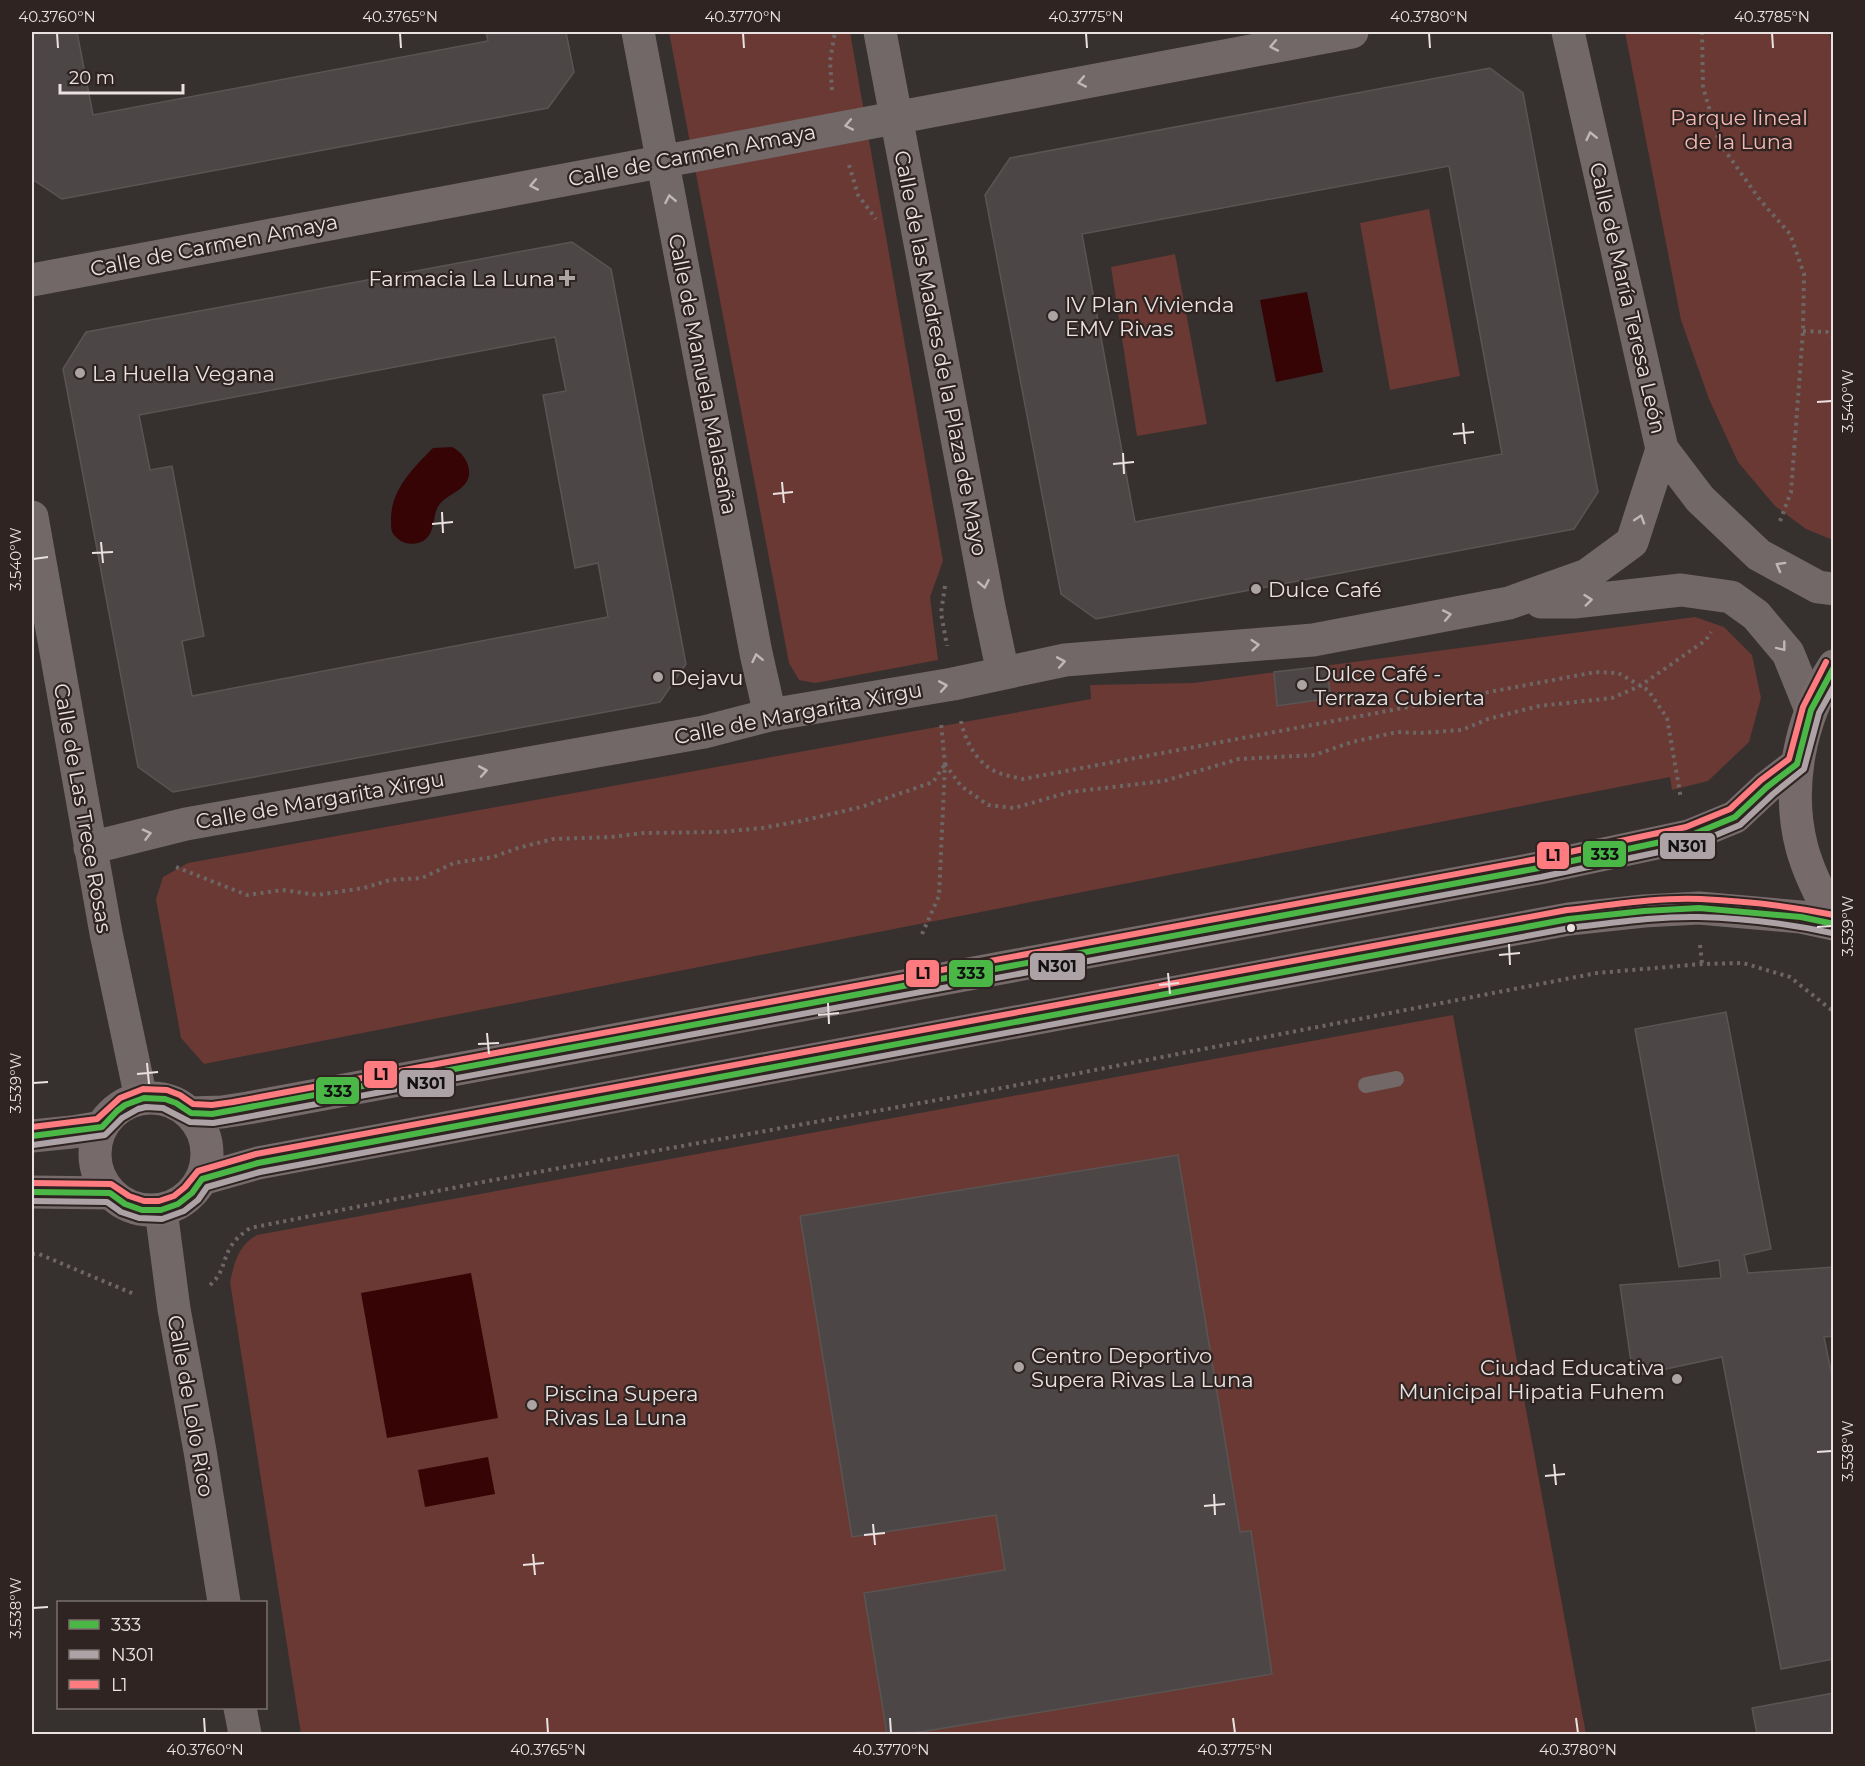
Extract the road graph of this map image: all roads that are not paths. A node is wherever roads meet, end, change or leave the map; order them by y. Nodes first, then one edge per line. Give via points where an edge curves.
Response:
1 (638, 32) edge
2 (880, 32) edge
3 (1352, 32) edge
4 (1568, 32) edge
5 (896, 116) junction
6 (663, 161) junction
7 (32, 280) edge
8 (1662, 449) junction
9 (32, 517) edge
10 (1833, 589) edge
11 (1509, 603) junction
12 (1833, 666) edge
13 (1003, 673) junction
14 (1810, 710) junction
15 (770, 716) junction
16 (1797, 764) junction
17 (90, 848) junction
18 (1833, 922) edge
19 (1396, 1079) dead end
20 (1366, 1085) dead end
21 (141, 1098) junction
22 (190, 1113) junction
23 (102, 1127) junction
24 (32, 1136) edge
25 (202, 1179) junction
26 (32, 1192) edge
27 (110, 1193) junction
28 (161, 1210) junction
29 (224, 1601) edge
30 (240, 1709) edge
31 (245, 1734) edge

1 - 6 street, Calle de Manuela Malasaña
2 - 5 street, Calle de las Madres de la Plaza de Mayo
3 -> 5 street, Calle de Carmen Amaya
8 -> 4 street, Calle de María Teresa León
5 -> 6 street, Calle de Carmen Amaya
5 -> 13 street, Calle de las Madres de la Plaza de Mayo
6 -> 7 street, Calle de Carmen Amaya
15 -> 6 street, Calle de Manuela Malasaña
10 -> 8 street, Calle de María Teresa León via 1818,587 1759,555 1700,499
11 -> 8 street, Calle de Margarita Xirgu via 1587,575 1632,543
9 - 17 street, Calle de Las Trece Rosas
13 -> 11 street, Calle de Margarita Xirgu via 1065,660 1313,640
11 -> 14 street, Calle de Margarita Xirgu via 1574,602 1681,590 1731,597 1756,615 1788,653
12 - 14 street
15 -> 13 street, Calle de Margarita Xirgu
14 - 16 street
17 -> 15 street, Calle de Margarita Xirgu via 186,824 704,732
16 - 18 street via 1796,806 1802,847
16 - 22 street via 1735,817 1689,836 1527,870 272,1104
17 - 21 street, Calle de Las Trece Rosas
18 - 25 street via 1699,908 1569,919 269,1161
19 - 20 lane
21 - 22 street via 176,1103
21 - 23 street via 111,1113
22 - 25 street via 207,1144
23 - 24 street
23 - 27 street via 95,1143 95,1161
25 - 28 street via 178,1204
26 - 27 street
27 - 28 street via 142,1210
28 - 29 street, Calle de Lolo Rico
30 - 31 street

